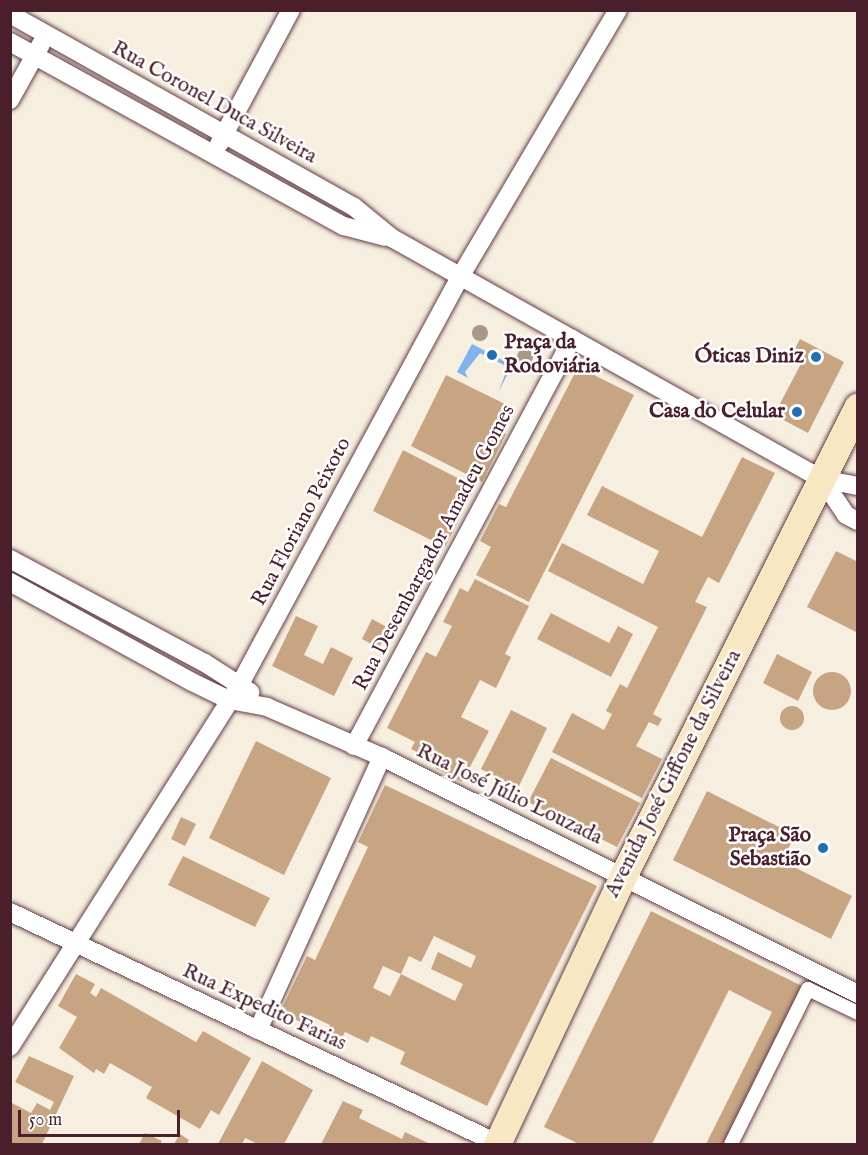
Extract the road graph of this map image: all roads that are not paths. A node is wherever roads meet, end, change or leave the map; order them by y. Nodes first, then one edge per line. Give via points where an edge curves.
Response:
1 (291, 10) edge
2 (618, 10) edge
3 (10, 14) edge
4 (46, 35) junction
5 (10, 42) edge
6 (36, 55) junction
7 (10, 100) edge
8 (224, 135) junction
9 (214, 153) junction
10 (392, 238) junction
11 (460, 277) junction
12 (572, 339) junction
13 (858, 406) edge
14 (822, 479) junction
15 (858, 486) edge
16 (858, 521) edge
17 (10, 559) edge
18 (10, 582) edge
19 (240, 684) junction
20 (229, 700) junction
21 (267, 707) junction
22 (354, 746) junction
23 (382, 758) junction
24 (623, 876) junction
25 (10, 912) edge
26 (76, 945) junction
27 (858, 994) edge
28 (858, 1013) edge
29 (258, 1030) junction
30 (10, 1047) edge
31 (498, 1144) edge
32 (731, 1144) edge

1 - 8 street
2 - 11 street, Rua Floriano Peixoto
3 - 4 street, Rua Coronel Duca Silveira
4 - 6 street
4 - 8 street, Rua Coronel Duca Silveira
5 - 6 street, Rua Coronel Duca Silveira
6 - 7 street
6 - 9 street, Rua Coronel Duca Silveira
8 - 9 street
8 - 10 street, Rua Coronel Duca Silveira via 354,207
9 - 10 street, Rua Coronel Duca Silveira via 344,226
10 - 11 street, Rua Coronel Duca Silveira
11 - 12 street, Rua Coronel Duca Silveira
11 - 19 street, Rua Floriano Peixoto
12 - 14 street, Rua Coronel Duca Silveira
12 - 22 street, Rua Desembargador Amadeu Gomes
13 - 14 main road, Avenida José Giffone da Silveira
14 - 15 street, Rua Coronel Duca Silveira
14 - 16 street, Rua Coronel Duca Silveira via 846,515
14 - 24 main road, Avenida José Giffone da Silveira
17 - 19 street, Rua José Júlio Louzada
18 - 20 street, Rua José Júlio Louzada
19 - 20 street, Rua Floriano Peixoto
19 - 21 street, Rua José Júlio Louzada
20 - 21 street, Rua José Júlio Louzada
20 - 26 street, Rua Floriano Peixoto
21 - 22 street, Rua José Júlio Louzada
22 - 23 street, Rua José Júlio Louzada
23 - 24 street, Rua José Júlio Louzada
23 - 29 street
24 - 27 street, Rua José Júlio Louzada
24 - 31 main road, Avenida José Giffone da Silveira
25 - 26 street, Rua Expedito Farias
26 - 29 street, Rua Expedito Farias
26 - 30 street, Rua Floriano Peixoto
28 - 32 street via 808,989
29 - 31 street, Rua Expedito Farias

